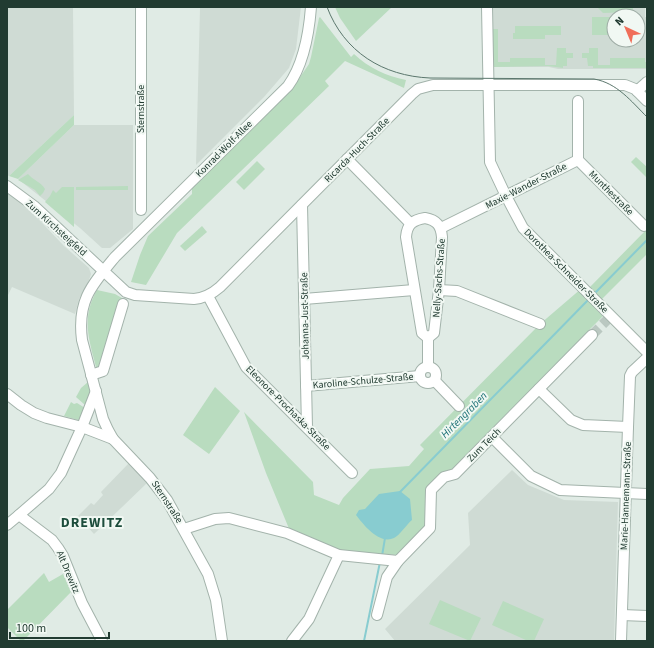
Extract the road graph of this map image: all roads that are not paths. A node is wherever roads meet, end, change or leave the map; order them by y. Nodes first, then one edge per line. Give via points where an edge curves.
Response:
1 (141, 7) edge
2 (310, 7) edge
3 (487, 7) edge
4 (647, 82) edge
5 (488, 85) junction
6 (637, 91) junction
7 (578, 101) dead end
8 (647, 101) edge
9 (347, 159) junction
10 (578, 160) junction
11 (7, 186) edge
12 (506, 196) junction
13 (302, 205) junction
14 (141, 210) dead end
15 (410, 223) junction
16 (644, 226) dead end
17 (441, 228) junction
18 (104, 271) junction
19 (414, 290) junction
20 (439, 290) junction
21 (208, 296) junction
22 (304, 300) junction
23 (123, 304) dead end
24 (540, 324) dead end
25 (592, 335) tunnel mouth
26 (428, 338) junction
27 (647, 352) edge
28 (647, 358) edge
29 (428, 366) junction
30 (91, 375) junction
31 (420, 376) junction
32 (435, 381) junction
33 (306, 386) junction
34 (539, 389) junction
35 (96, 391) junction
36 (7, 394) edge
37 (460, 406) dead end
38 (82, 427) junction
39 (307, 427) junction
40 (628, 427) junction
41 (492, 437) junction
42 (114, 439) junction
43 (352, 473) dead end
44 (626, 493) junction
45 (647, 494) edge
46 (19, 515) junction
47 (7, 525) edge
48 (184, 529) junction
49 (339, 555) junction
50 (394, 561) junction
51 (377, 615) dead end
52 (622, 615) junction
53 (647, 616) edge
54 (102, 641) edge
55 (222, 641) edge
56 (292, 641) edge
57 (621, 641) edge

1 - 14 street, Sternstraße
2 - 18 street, Konrad-Wolf-Allee via 308,31 298,70 288,86 115,257
3 - 5 street, Dorothea-Schneider-Straße
4 - 6 street
5 - 6 street, Ricarda-Huch-Straße via 625,85
5 - 9 street, Ricarda-Huch-Straße via 433,85 418,89
5 - 12 street, Dorothea-Schneider-Straße via 490,162
6 - 8 street, Ricarda-Huch-Straße
7 - 10 street, Maxie-Wander-Straße
9 - 13 street, Ricarda-Huch-Straße
9 - 15 street
10 - 12 street, Maxie-Wander-Straße
10 - 16 street, Munthestraße
11 - 18 street, Zum Kirchsteigfeld via 34,206
12 - 17 street, Maxie-Wander-Straße
12 - 27 street, Dorothea-Schneider-Straße via 523,228 598,303 609,318
13 - 21 street, Ricarda-Huch-Straße
13 - 22 street, Johanna-Just-Straße
15 - 17 street, Nelly-Sachs-Straße via 418,219 431,219
15 - 19 street, Nelly-Sachs-Straße via 406,237
17 - 20 street, Nelly-Sachs-Straße
18 - 21 street via 132,294 194,299
18 - 30 street, Sternstraße via 93,284 81,313 80,328
19 - 22 street
19 - 26 street, Nelly-Sachs-Straße via 422,333
20 - 24 street via 457,291
20 - 26 street, Nelly-Sachs-Straße via 434,334
21 - 39 street, Eleonore-Prochaska-Straße via 246,367
22 - 33 street, Johanna-Just-Straße
23 - 30 street via 103,371
25 - 34 street, Zum Teich
26 - 29 street, Nelly-Sachs-Straße
28 - 40 street, Marie-Hannemann-Straße via 630,376
29 - 31 street via 423,369
29 - 32 street, Nelly-Sachs-Straße via 436,372
30 - 35 street, Sternstraße
31 - 32 street, Nelly-Sachs-Straße via 426,383
31 - 33 street, Karoline-Schulze-Straße
32 - 37 street, Nelly-Sachs-Straße
33 - 39 street, Johanna-Just-Straße
34 - 40 street via 571,420 583,425
34 - 41 street, Zum Teich
35 - 38 street
35 - 42 street, Sternstraße via 103,419
36 - 38 street via 34,413
38 - 42 street
38 - 46 street via 55,482
39 - 43 street, Eleonore-Prochaska-Straße
40 - 44 street, Marie-Hannemann-Straße
41 - 44 street via 531,476 560,490
41 - 50 street, Zum Teich via 454,474 444,477 431,490 430,528
42 - 48 street, Sternstraße via 157,486
44 - 45 street
44 - 52 street, Marie-Hannemann-Straße
46 - 47 street
46 - 54 street, Alt Drewitz via 52,540 58,548
48 - 49 street via 215,519 229,518 287,533
48 - 55 street, Sternstraße via 214,588
49 - 50 street
49 - 56 street via 309,619
50 - 51 street, Zum Teich
52 - 53 street
52 - 57 street, Marie-Hannemann-Straße

